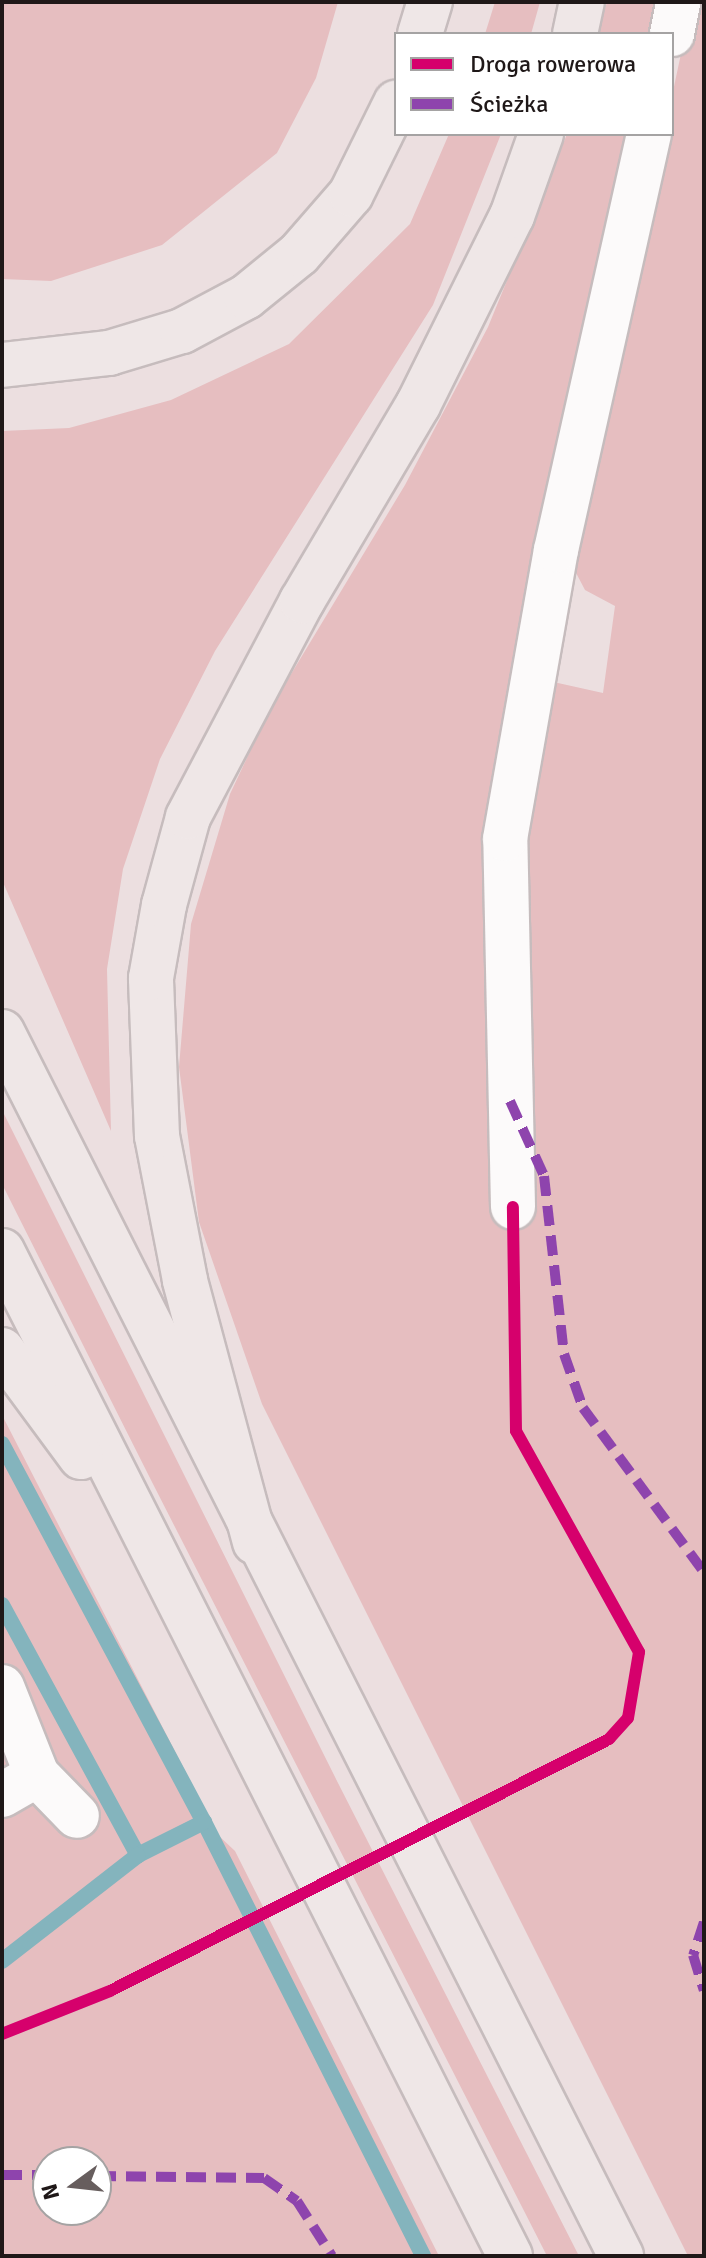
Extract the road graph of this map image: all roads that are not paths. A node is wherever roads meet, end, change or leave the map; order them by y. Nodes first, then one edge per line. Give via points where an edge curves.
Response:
1 (430, 2) edge
2 (582, 2) edge
3 (678, 2) edge
4 (421, 32) edge
5 (575, 32) edge
6 (672, 32) edge
7 (394, 107) edge
8 (540, 136) edge
9 (649, 136) edge
10 (2, 365) edge
11 (2, 1032) edge
12 (513, 1207) dead end
13 (2, 1251) edge
14 (2, 1350) edge
15 (255, 1542) junction
16 (152, 1554) junction
17 (2, 1687) edge
18 (20, 1785) edge
19 (77, 1816) dead end
20 (510, 2256) edge
21 (621, 2256) edge

1 - 4 highway
2 - 5 highway
3 - 6 lane
7 - 10 highway via 351,194 299,254 246,297 182,331 109,353
8 - 15 highway via 512,216 418,405 302,601 188,817 164,905 151,978 157,1136 185,1280
9 - 12 lane via 556,550 505,839
11 - 15 highway
13 - 16 highway
14 - 16 highway
15 - 21 highway
16 - 20 highway
17 - 18 lane
18 - 19 lane

